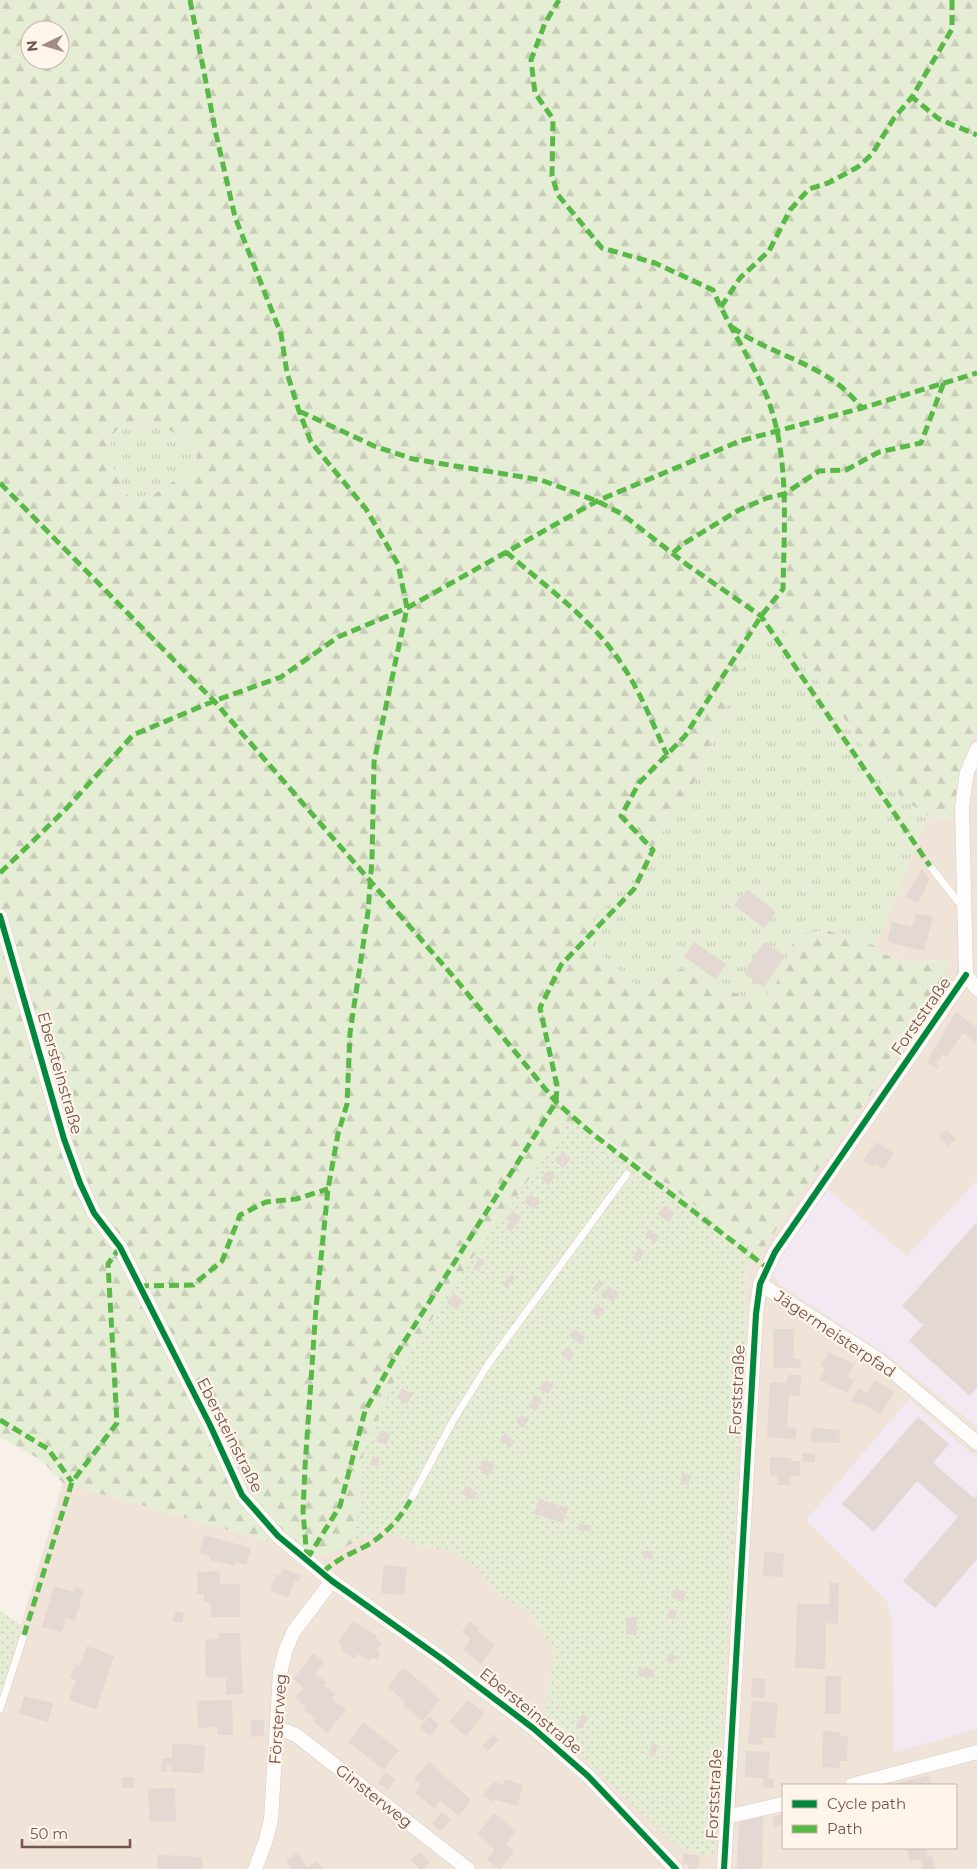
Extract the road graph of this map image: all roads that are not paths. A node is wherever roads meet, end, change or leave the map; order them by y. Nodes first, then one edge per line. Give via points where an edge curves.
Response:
1 (977, 749) edge
2 (930, 866) dead end
3 (966, 911) junction
4 (0, 916) edge
5 (966, 975) junction
6 (977, 989) edge
7 (627, 1174) dead end
8 (760, 1284) junction
9 (977, 1443) edge
10 (412, 1497) dead end
11 (332, 1581) junction
12 (24, 1635) dead end
13 (0, 1709) edge
14 (278, 1728) junction
15 (977, 1752) edge
16 (856, 1784) edge
17 (782, 1804) edge
18 (726, 1817) junction
19 (255, 1869) edge
20 (468, 1869) edge
21 (676, 1869) edge
22 (724, 1869) edge

1 - 3 street via 967,772 962,807
2 - 3 lane via 956,903
3 - 5 street
4 - 11 street, Ebersteinstraße via 64,1139 94,1213 120,1247 242,1495 278,1536
5 - 6 street
5 - 8 street, Forststraße via 775,1252
7 - 10 lane via 489,1363 454,1418
8 - 9 street, Jägermeisterpfad via 878,1360
8 - 18 street, Forststraße
11 - 14 street, Försterweg via 298,1626 286,1649 280,1673
11 - 21 street, Ebersteinstraße via 532,1728 588,1776
12 - 13 lane
14 - 19 street, Försterweg via 271,1820
14 - 20 street, Ginsterweg via 296,1735
15 - 16 street
17 - 18 street
18 - 22 street, Forststraße

